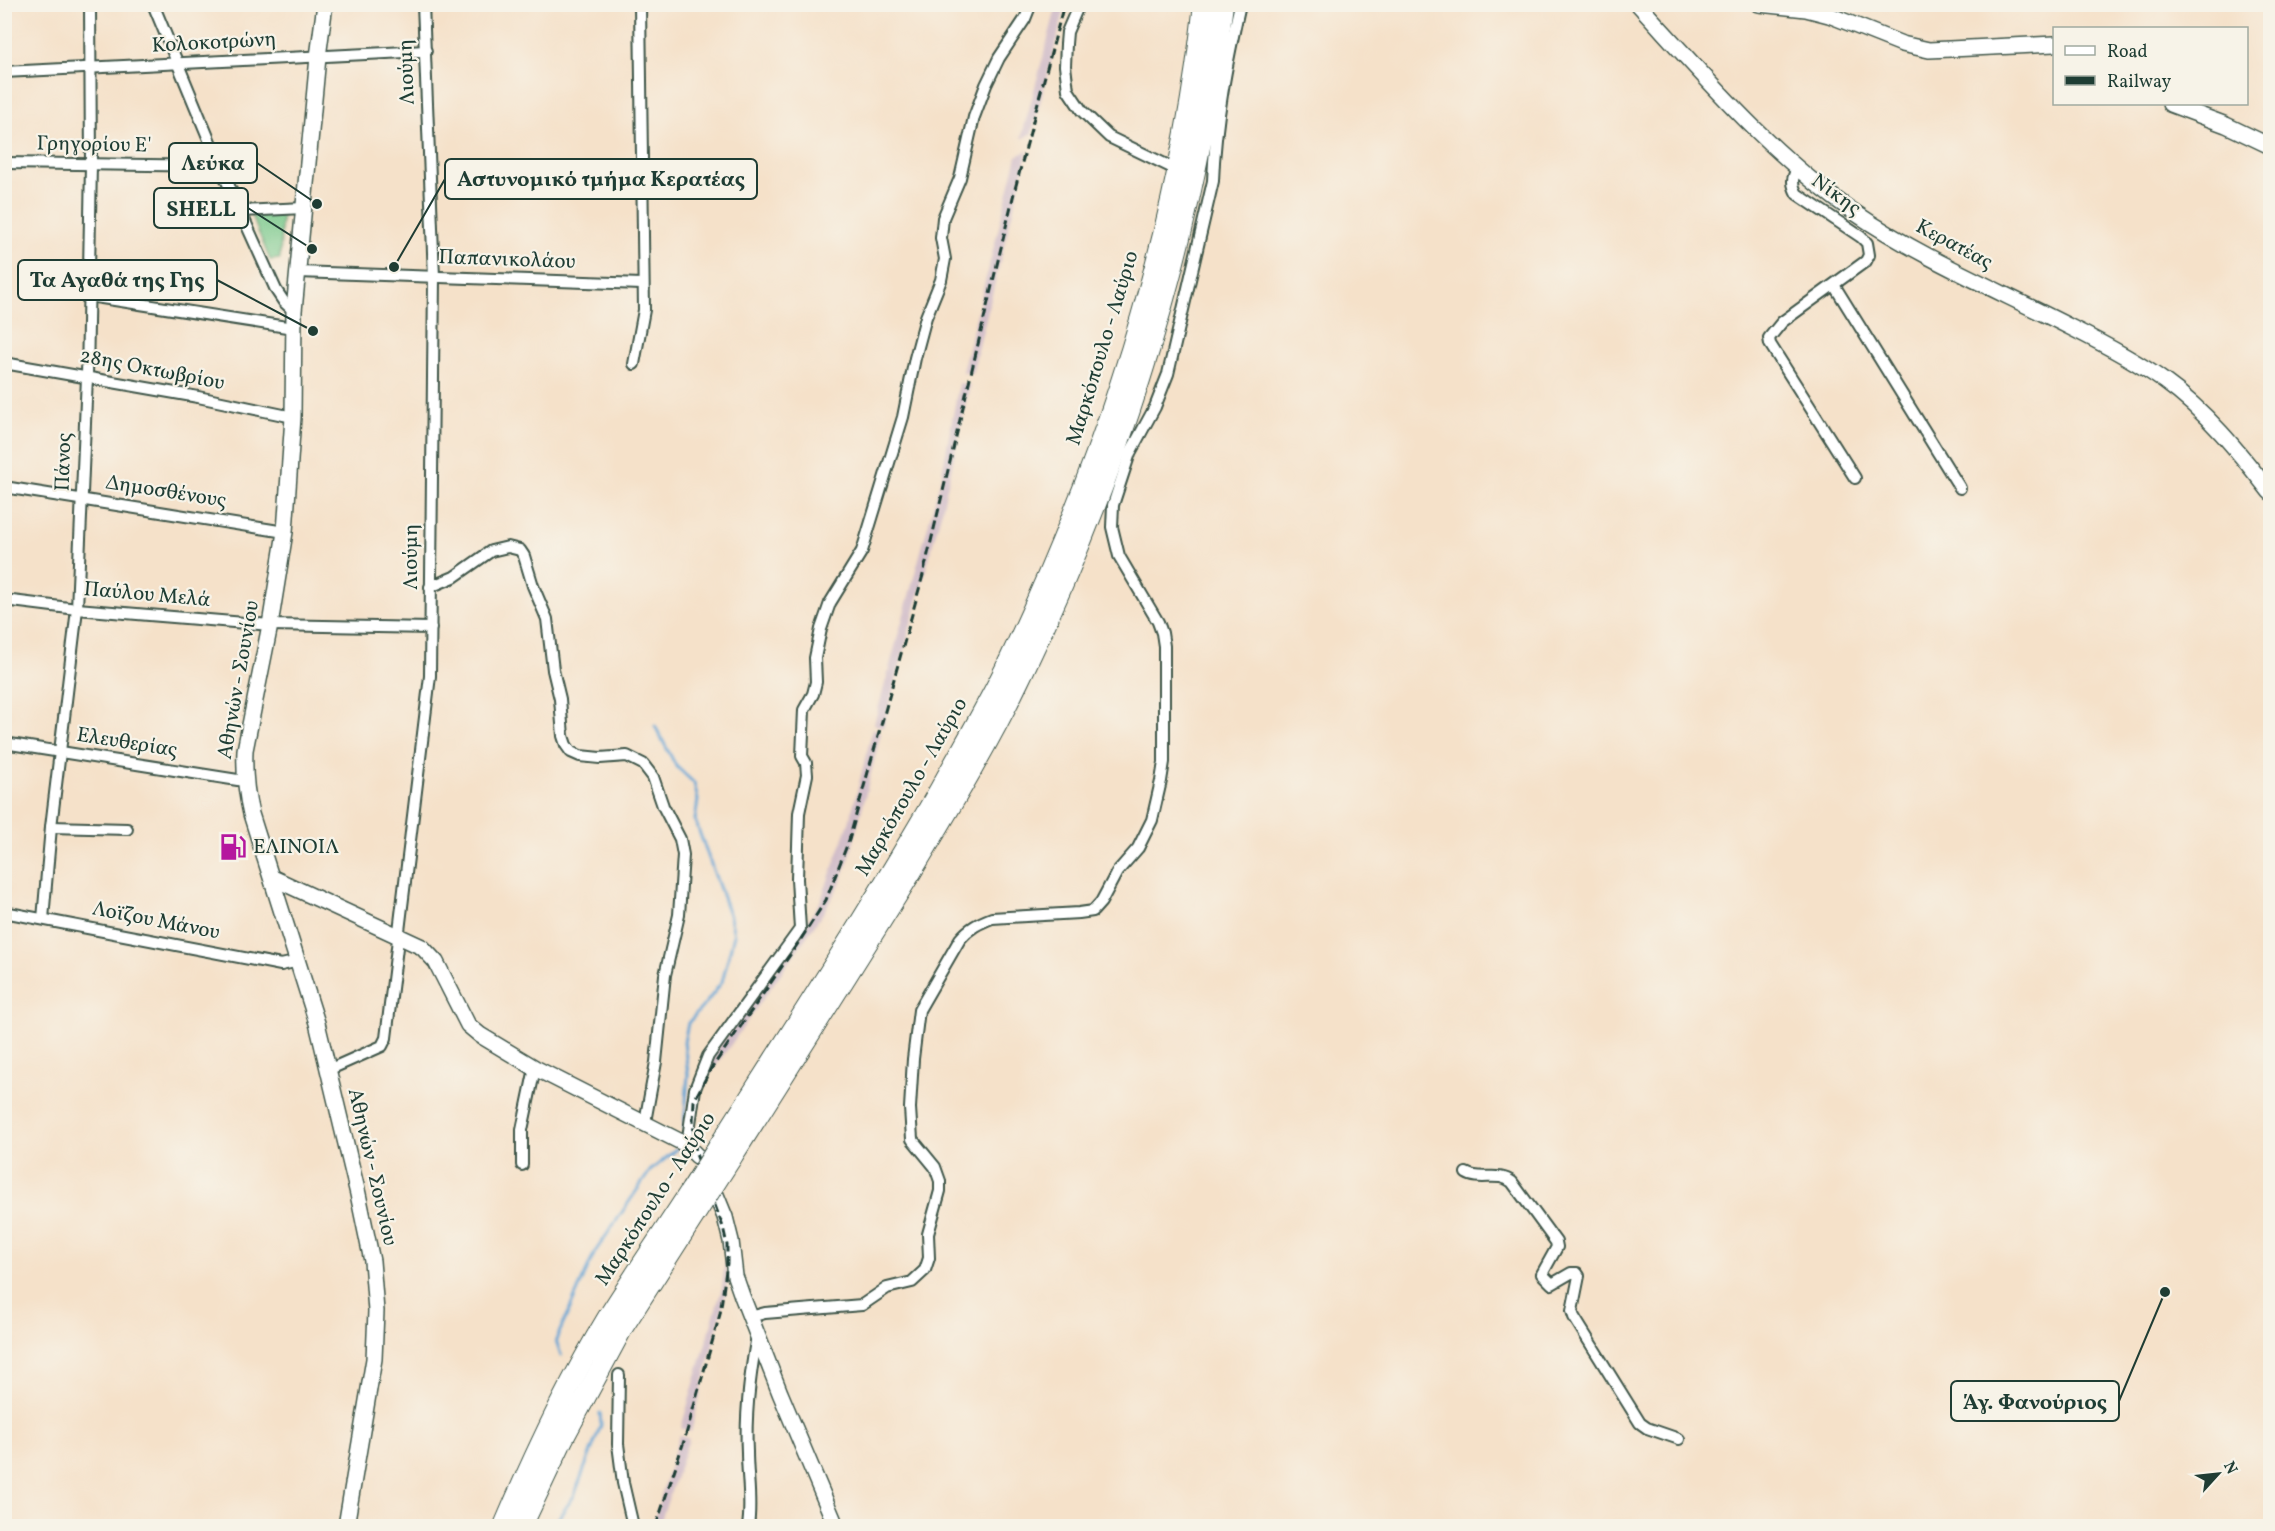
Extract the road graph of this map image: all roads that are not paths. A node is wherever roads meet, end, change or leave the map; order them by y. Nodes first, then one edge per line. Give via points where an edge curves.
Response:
1 (90, 4) edge
2 (153, 4) edge
3 (325, 4) edge
4 (423, 4) edge
5 (640, 4) edge
6 (1031, 4) edge
7 (1080, 4) edge
8 (1204, 4) edge
9 (1223, 4) edge
10 (1240, 4) edge
11 (1638, 4) edge
12 (1759, 4) edge
13 (2053, 44) edge
14 (426, 51) junction
15 (318, 57) junction
16 (178, 65) junction
17 (90, 69) junction
18 (4, 72) edge
19 (2173, 105) edge
20 (2271, 146) edge
21 (4, 163) edge
22 (91, 164) junction
23 (220, 166) junction
24 (1798, 167) junction
25 (1177, 170) junction
26 (304, 208) junction
27 (240, 211) junction
28 (298, 272) junction
29 (434, 277) junction
30 (642, 284) junction
31 (1834, 285) junction
32 (89, 296) junction
33 (294, 311) junction
34 (293, 328) junction
35 (4, 363) edge
36 (634, 364) dead end
37 (87, 377) junction
38 (293, 417) junction
39 (1855, 478) dead end
40 (4, 487) edge
41 (1960, 488) dead end
42 (2271, 492) edge
43 (82, 498) junction
44 (285, 532) junction
45 (430, 587) junction
46 (4, 600) edge
47 (77, 609) junction
48 (270, 626) junction
49 (431, 628) junction
50 (4, 743) edge
51 (60, 752) junction
52 (244, 781) junction
53 (51, 827) junction
54 (127, 829) dead end
55 (273, 878) junction
56 (4, 912) edge
57 (43, 919) junction
58 (398, 935) junction
59 (299, 961) junction
60 (536, 1068) junction
61 (328, 1070) junction
62 (645, 1122) junction
63 (692, 1151) joint
64 (725, 1153) junction
65 (522, 1165) dead end
66 (1466, 1173) dead end
67 (703, 1193) junction
68 (750, 1317) junction
69 (758, 1333) junction
70 (619, 1375) dead end
71 (1679, 1438) dead end
72 (346, 1527) edge
73 (504, 1527) edge
74 (522, 1527) edge
75 (633, 1527) edge
76 (748, 1527) edge
77 (836, 1527) edge

1 - 17 street, Πάνος
2 - 16 street
3 - 15 main road, Αθηνών - Σουνίου
4 - 14 street, Λιούμη
5 - 30 street
6 - 63 street via 999,58 974,117 960,178 943,218 945,259 941,280 923,327 903,417 862,551 837,590 821,630 815,658 816,682 804,710 802,756 807,775 799,813 800,929 708,1056 695,1089
7 - 25 street via 1067,32 1068,90 1109,138
8 - 25 highway, Μαρκόπουλο - Λαύριο
9 - 64 highway, Μαρκόπουλο - Λαύριο via 1197,162 1163,304 1126,427 1065,579 1023,673 942,821
10 - 68 street via 1224,82 1213,181 1168,374 1130,453 1113,505 1112,527 1119,556 1158,622 1164,646 1164,762 1152,820 1138,848 1093,910 992,918 979,923 960,939 919,1010 910,1129 912,1139 935,1167 940,1181 928,1234 929,1258 919,1278 887,1288 862,1305 765,1312
11 - 24 main road, Κερατέας
12 - 13 main road via 1829,15 1902,44 1929,50
14 - 15 street, Κολοκοτρώνη
14 - 29 street, Λιούμη
15 - 16 street, Κολοκοτρώνη
15 - 26 main road, Αθηνών - Σουνίου
16 - 17 street, Κολοκοτρώνη
16 - 23 street
17 - 18 street, Κολοκοτρώνη
17 - 22 street, Πάνος
19 - 20 main road
21 - 22 street, Γρηγορίου Ε'
22 - 23 street, Γρηγορίου Ε'
22 - 32 street, Πάνος
23 - 27 street
24 - 31 street, Νίκης via 1792,179 1797,194 1861,237 1870,249 1866,261
24 - 42 main road, Κερατέας via 1892,235 2106,345 2162,379 2218,429
25 - 64 highway, Μαρκόπουλο - Λαύριο via 1146,298 1109,420 1008,663 878,895
26 - 27 street
26 - 28 main road, Αθηνών - Σουνίου
27 - 33 street via 276,290
28 - 29 street, Παπανικολάου
28 - 33 main road, Αθηνών - Σουνίου
29 - 30 street, Παπανικολάου
29 - 45 street, Λιούμη
30 - 36 street via 644,310
31 - 39 street via 1782,322 1769,338
31 - 41 street
32 - 34 street
32 - 37 street, Πάνος
33 - 34 main road, Αθηνών - Σουνίου
34 - 38 main road, Αθηνών - Σουνίου
35 - 37 street, 28ης Οκτωβρίου
37 - 38 street, 28ης Οκτωβρίου
37 - 43 street, Πάνος
38 - 44 main road, Αθηνών - Σουνίου
40 - 43 street, Δημοσθένους
43 - 44 street, Δημοσθένους
43 - 47 street, Πάνος
44 - 48 main road, Αθηνών - Σουνίου
45 - 49 street, Λιούμη
45 - 62 street via 454,577 491,551 508,547 520,550 547,619 566,745 580,756 627,756 643,764 653,777 680,839 683,855 679,915 665,975
46 - 47 street, Παύλου Μελά
47 - 48 street, Παύλου Μελά
47 - 51 street, Πάνος
48 - 49 street, Παύλου Μελά
48 - 52 main road, Αθηνών - Σουνίου via 245,750
49 - 58 street, Λιούμη via 430,676
50 - 51 street, Ελευθερίας
51 - 52 street, Ελευθερίας
51 - 53 street, Πάνος
52 - 55 main road, Αθηνών - Σουνίου
53 - 54 street
53 - 57 street, Πάνος
55 - 58 main road
55 - 59 main road, Αθηνών - Σουνίου
56 - 57 street, Λοϊζου Μάνου
57 - 59 street, Λοϊζου Μάνου via 282,965
58 - 60 main road via 422,947 436,962 468,1025
58 - 61 street, Λιούμη via 387,1038 382,1046
59 - 61 main road, Αθηνών - Σουνίου
60 - 62 main road
60 - 65 street via 522,1130
61 - 72 main road, Αθηνών - Σουνίου via 372,1261 376,1311 374,1359
62 - 63 main road
64 - 67 highway, Μαρκόπουλο - Λαύριο, bridge
66 - 71 street via 1473,1178 1507,1178 1512,1182 1556,1242 1542,1274 1552,1284 1577,1272 1574,1317 1640,1423
67 - 68 main road via 725,1217 735,1276
67 - 73 highway, Μαρκόπουλο - Λαύριο via 608,1318 546,1433
67 - 74 highway, Μαρκόπουλο - Λαύριο via 623,1327 563,1439
68 - 69 main road
69 - 76 street via 751,1370 746,1451
69 - 77 main road
70 - 75 street via 618,1444 622,1484

